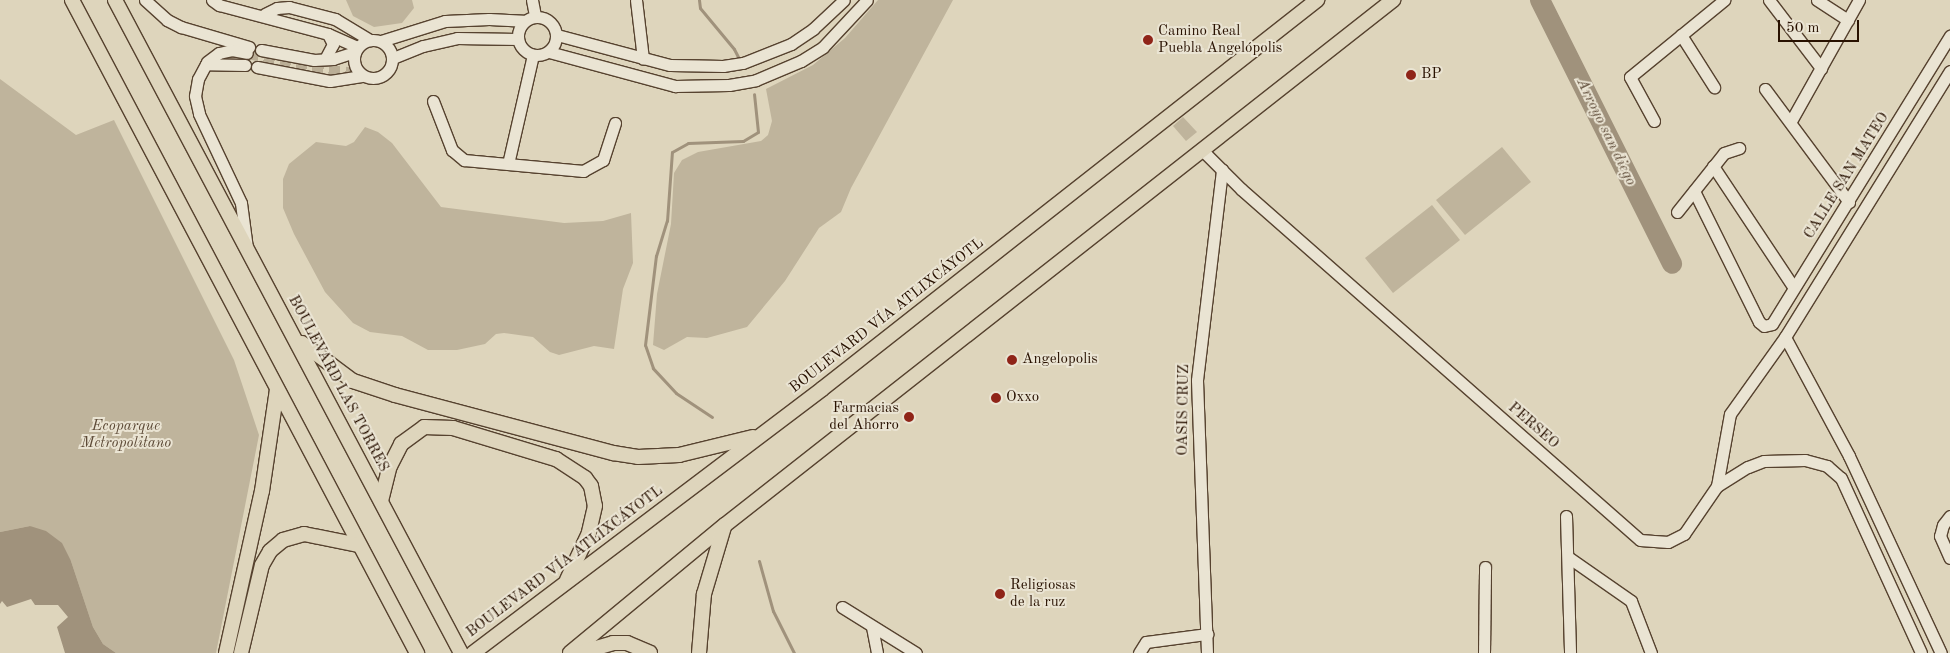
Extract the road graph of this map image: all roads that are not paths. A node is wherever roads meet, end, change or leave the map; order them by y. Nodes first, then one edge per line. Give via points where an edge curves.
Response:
1 (72, 0) edge
2 (115, 0) edge
3 (145, 0) edge
4 (212, 0) edge
5 (532, 0) edge
6 (636, 0) edge
7 (844, 0) edge
8 (867, 0) edge
9 (1316, 0) edge
10 (1394, 0) edge
11 (1724, 0) edge
12 (1769, 0) edge
13 (1817, 0) edge
14 (1859, 0) edge
15 (265, 14) junction
16 (534, 16) junction
17 (1848, 20) junction
18 (523, 22) junction
19 (328, 34) junction
20 (557, 35) junction
21 (1681, 36) junction
22 (1950, 36) edge
23 (518, 39) junction
24 (376, 40) junction
25 (261, 50) dead end
26 (356, 50) junction
27 (549, 52) junction
28 (533, 55) junction
29 (393, 58) junction
30 (325, 59) junction
31 (643, 59) junction
32 (206, 64) junction
33 (245, 65) tunnel mouth
34 (257, 67) dead end
35 (1821, 68) junction
36 (1950, 72) edge
37 (362, 76) junction
38 (1714, 87) dead end
39 (1765, 89) dead end
40 (433, 101) dead end
41 (1654, 121) dead end
42 (1791, 122) junction
43 (616, 123) dead end
44 (1739, 148) dead end
45 (1204, 152) junction
46 (508, 164) junction
47 (1713, 166) junction
48 (1222, 169) junction
49 (1694, 191) junction
50 (1850, 202) junction
51 (1677, 212) dead end
52 (247, 248) junction
53 (1794, 288) junction
54 (1785, 337) junction
55 (295, 338) junction
56 (277, 389) junction
57 (758, 435) junction
58 (1717, 486) junction
59 (381, 501) junction
60 (1566, 516) dead end
61 (1950, 516) edge
62 (725, 525) junction
63 (358, 546) junction
64 (1568, 557) junction
65 (1950, 558) edge
66 (1485, 567) dead end
67 (565, 583) junction
68 (842, 607) dead end
69 (872, 626) junction
70 (1207, 634) junction
71 (417, 652) edge
72 (226, 653) edge
73 (241, 653) edge
74 (461, 653) edge
75 (473, 653) edge
76 (570, 653) edge
77 (579, 653) edge
78 (650, 653) edge
79 (699, 653) edge
80 (877, 653) edge
81 (916, 653) edge
82 (1139, 653) edge
83 (1207, 653) edge
84 (1484, 653) edge
85 (1570, 653) edge
86 (1651, 653) edge
87 (1921, 653) edge
88 (1941, 653) edge

1 - 56 main road
2 - 52 main road, BOULEVARD LAS TORRES
3 - 32 street via 167,20 181,27 248,50 219,53
4 - 15 street via 219,5
5 - 16 street
6 - 31 street
7 - 31 street via 813,29 791,44 743,63 693,66
8 - 27 street via 823,46 801,61 756,80 729,85 675,86
9 - 57 main road, BOULEVARD VÍA ATLIXCÁYOTL
10 - 45 main road
11 - 21 street
12 - 35 street
13 - 17 street
14 - 17 street
15 - 19 street
15 - 24 street via 289,7 335,19
16 - 18 street
16 - 20 street via 546,18 554,25
17 - 35 street
18 - 23 street
18 - 24 street via 489,19 445,21
19 - 26 street
19 - 30 street via 333,44
20 - 27 street
20 - 31 street
21 - 38 street
21 - 41 street via 1630,77
22 - 50 street, CALLE SAN MATEO
23 - 28 street via 522,48
23 - 29 street via 457,38 422,46
24 - 26 street
24 - 29 street via 390,48
25 - 30 street via 305,59
26 - 30 street
26 - 37 street via 356,70
27 - 28 street
28 - 46 street
29 - 37 street via 392,67 379,78
32 - 33 street
32 - 52 street via 195,87 196,105 241,203
34 - 37 street via 330,81
35 - 42 street
36 - 54 street, PERSEO
39 - 42 street
40 - 46 street via 458,158
42 - 50 street
43 - 46 street via 603,160 594,168 583,171
44 - 47 street via 1724,153
45 - 48 street, PERSEO
45 - 62 main road
47 - 49 street
47 - 53 street
48 - 58 street, PERSEO via 1640,540 1668,542 1684,534
48 - 70 street, OASIS CRUZ via 1197,380
49 - 51 street
49 - 53 street, CALLE SAN MATEO via 1759,322 1764,326 1772,324
50 - 53 street, CALLE SAN MATEO
52 - 55 main road, BOULEVARD LAS TORRES
54 - 58 street, PERSEO via 1730,414
54 - 88 street via 1849,456
55 - 57 main road via 325,364 353,381 395,396 613,453 638,457 679,455
55 - 59 main road, BOULEVARD LAS TORRES
56 - 63 main road
56 - 72 main road via 262,491
57 - 67 main road, BOULEVARD VÍA ATLIXCÁYOTL
58 - 87 street via 1748,467 1764,462 1806,460 1827,466 1841,478
59 - 67 main road via 390,466 401,444 424,427 452,428 556,459 592,486 595,506 589,533
59 - 74 main road, BOULEVARD LAS TORRES
60 - 64 street
61 - 65 street via 1940,536
62 - 76 main road
62 - 79 main road via 704,594
63 - 71 main road
63 - 73 main road via 304,534 283,540 270,551 262,565
64 - 85 street
64 - 86 street via 1630,601
66 - 84 street
67 - 75 main road, BOULEVARD VÍA ATLIXCÁYOTL
68 - 69 street
69 - 80 street
69 - 81 street
70 - 82 street via 1146,642
70 - 83 street, OASIS CRUZ
77 - 78 main road via 613,643 628,643

